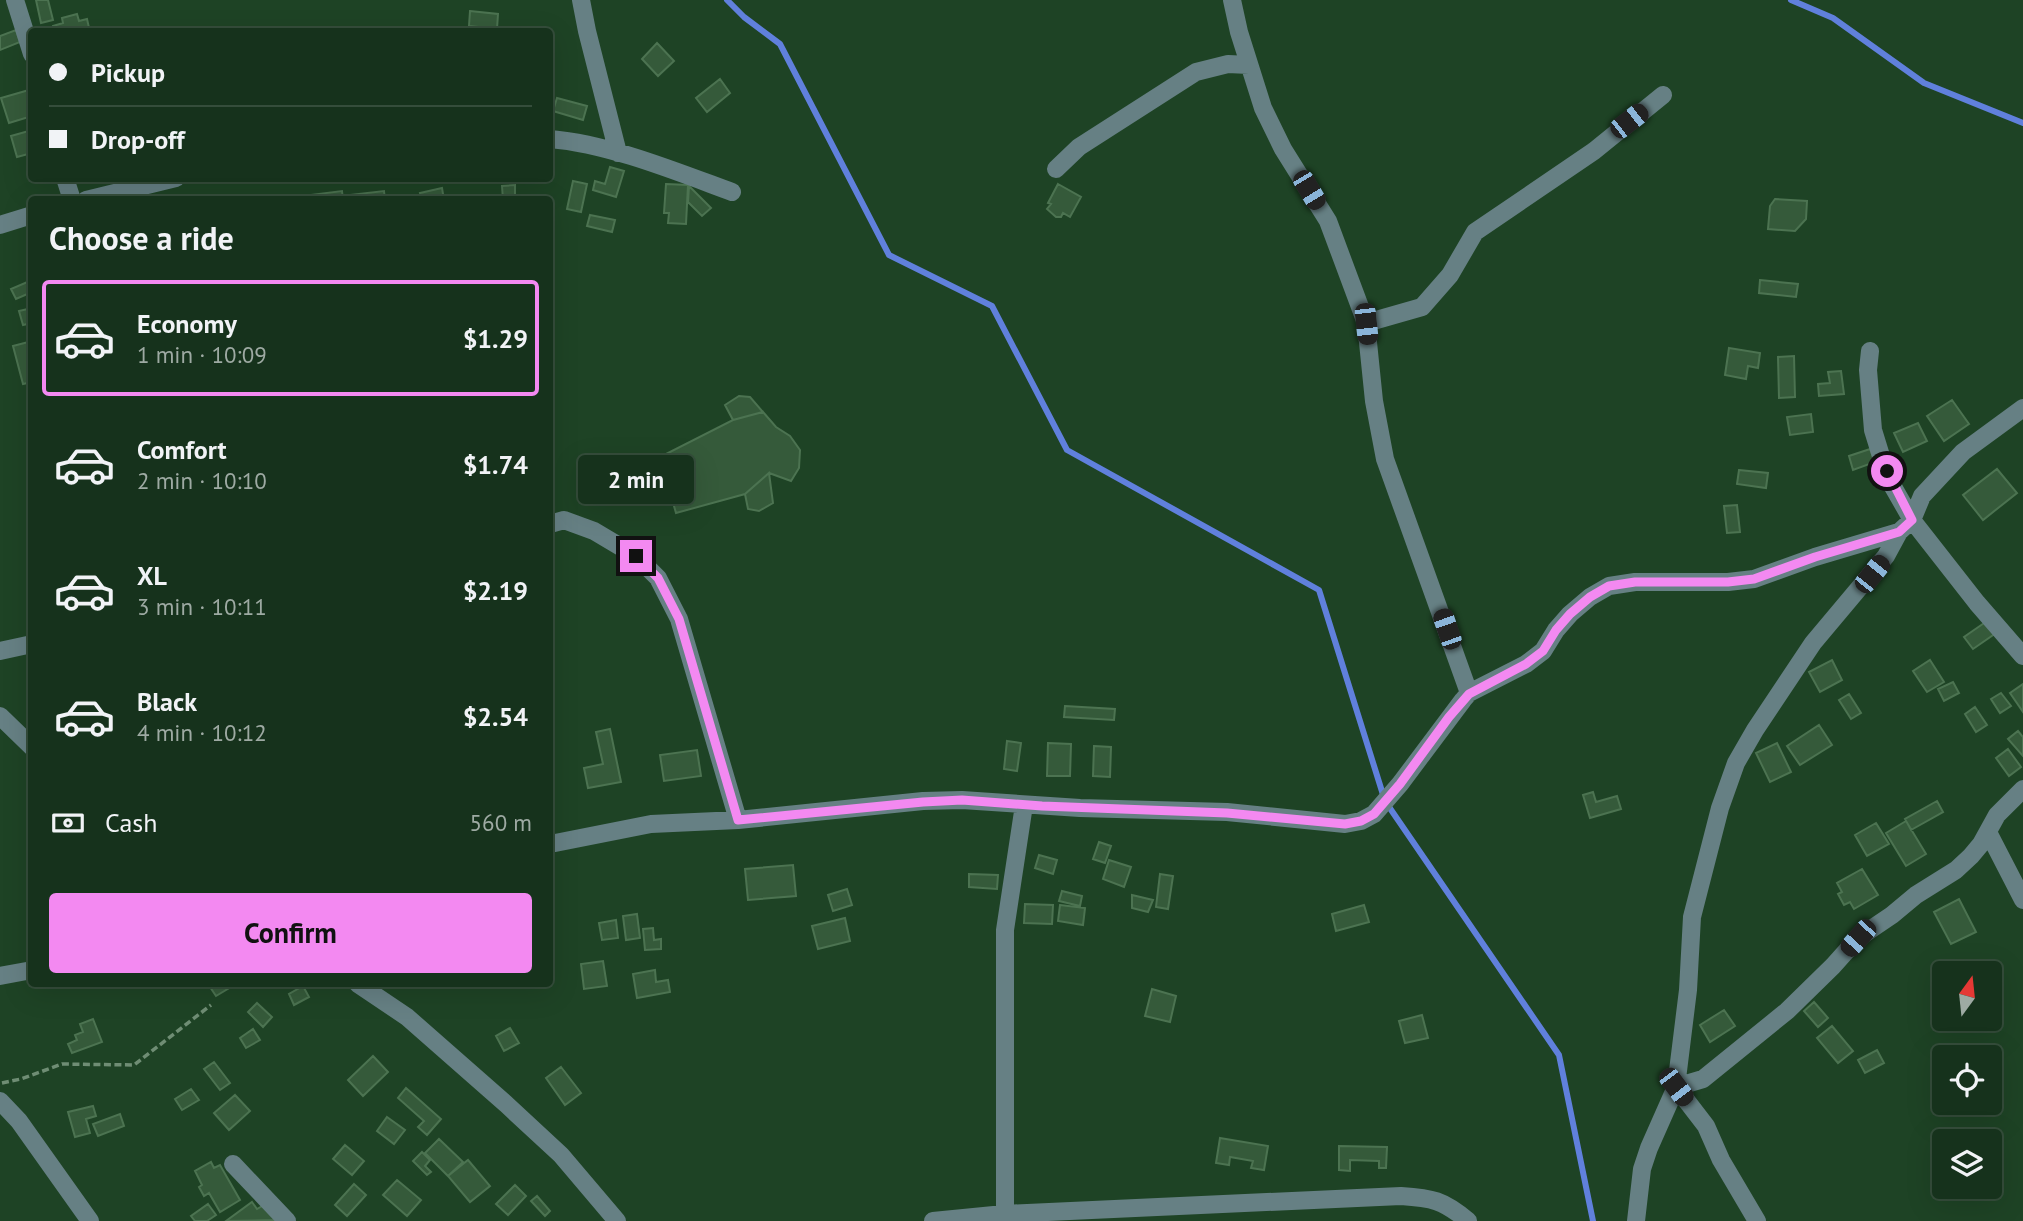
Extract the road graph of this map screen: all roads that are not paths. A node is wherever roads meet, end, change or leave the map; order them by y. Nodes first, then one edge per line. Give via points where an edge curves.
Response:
1 (15, 0) edge
2 (582, 0) edge
3 (1231, 0) edge
4 (28, 41) edge
5 (1250, 65) junction
6 (1663, 95) dead end
7 (553, 139) edge
8 (618, 153) junction
9 (1056, 169) dead end
10 (160, 182) edge
11 (732, 192) dead end
12 (102, 196) edge
13 (28, 216) edge
14 (0, 225) edge
15 (1366, 324) junction
16 (1870, 351) dead end
17 (2023, 408) edge
18 (553, 523) edge
19 (1905, 526) junction
20 (28, 645) edge
21 (0, 651) edge
22 (2023, 656) edge
23 (1469, 694) junction
24 (0, 716) edge
25 (28, 743) edge
26 (2023, 789) edge
27 (1024, 805) junction
28 (738, 820) junction
29 (1988, 832) junction
30 (553, 843) edge
31 (2023, 900) edge
32 (28, 971) edge
33 (0, 976) edge
34 (362, 987) edge
35 (1676, 1087) junction
36 (0, 1101) edge
37 (233, 1164) dead end
38 (1004, 1217) edge
39 (90, 1221) edge
40 (287, 1221) edge
41 (617, 1221) edge
42 (933, 1221) edge
43 (1468, 1221) edge
44 (1636, 1221) edge
45 (1757, 1221) edge

1 - 4 street
2 - 8 street
3 - 5 street
5 - 9 street via 1228,64 1196,72 1079,146
5 - 15 street via 1263,108 1283,149 1328,222
6 - 15 street via 1594,151 1475,232 1450,275 1422,307
7 - 8 street
8 - 11 street
10 - 12 street
13 - 14 street
15 - 23 street via 1385,459
16 - 19 street via 1873,430
17 - 19 street via 1962,452 1922,496
18 - 28 street via 564,520 594,531 636,556 658,578 679,619
19 - 22 street
19 - 23 street via 1754,579 1609,586 1570,614 1543,651
19 - 35 street via 1886,556 1813,643 1736,762 1692,916
20 - 21 street
23 - 27 street via 1400,784 1374,814 1361,821 1345,824 1227,813
24 - 25 street
26 - 29 street via 1997,815
27 - 28 street via 949,800
27 - 38 street via 1005,930
28 - 30 street via 651,824
29 - 31 street
29 - 35 street via 1964,863 1858,938 1761,1032 1703,1079
32 - 33 street
34 - 41 street via 407,1017 561,1155
35 - 44 street via 1642,1170
35 - 45 street via 1706,1126
36 - 39 street
37 - 40 street
38 - 42 street
38 - 43 street via 1401,1196 1433,1199

